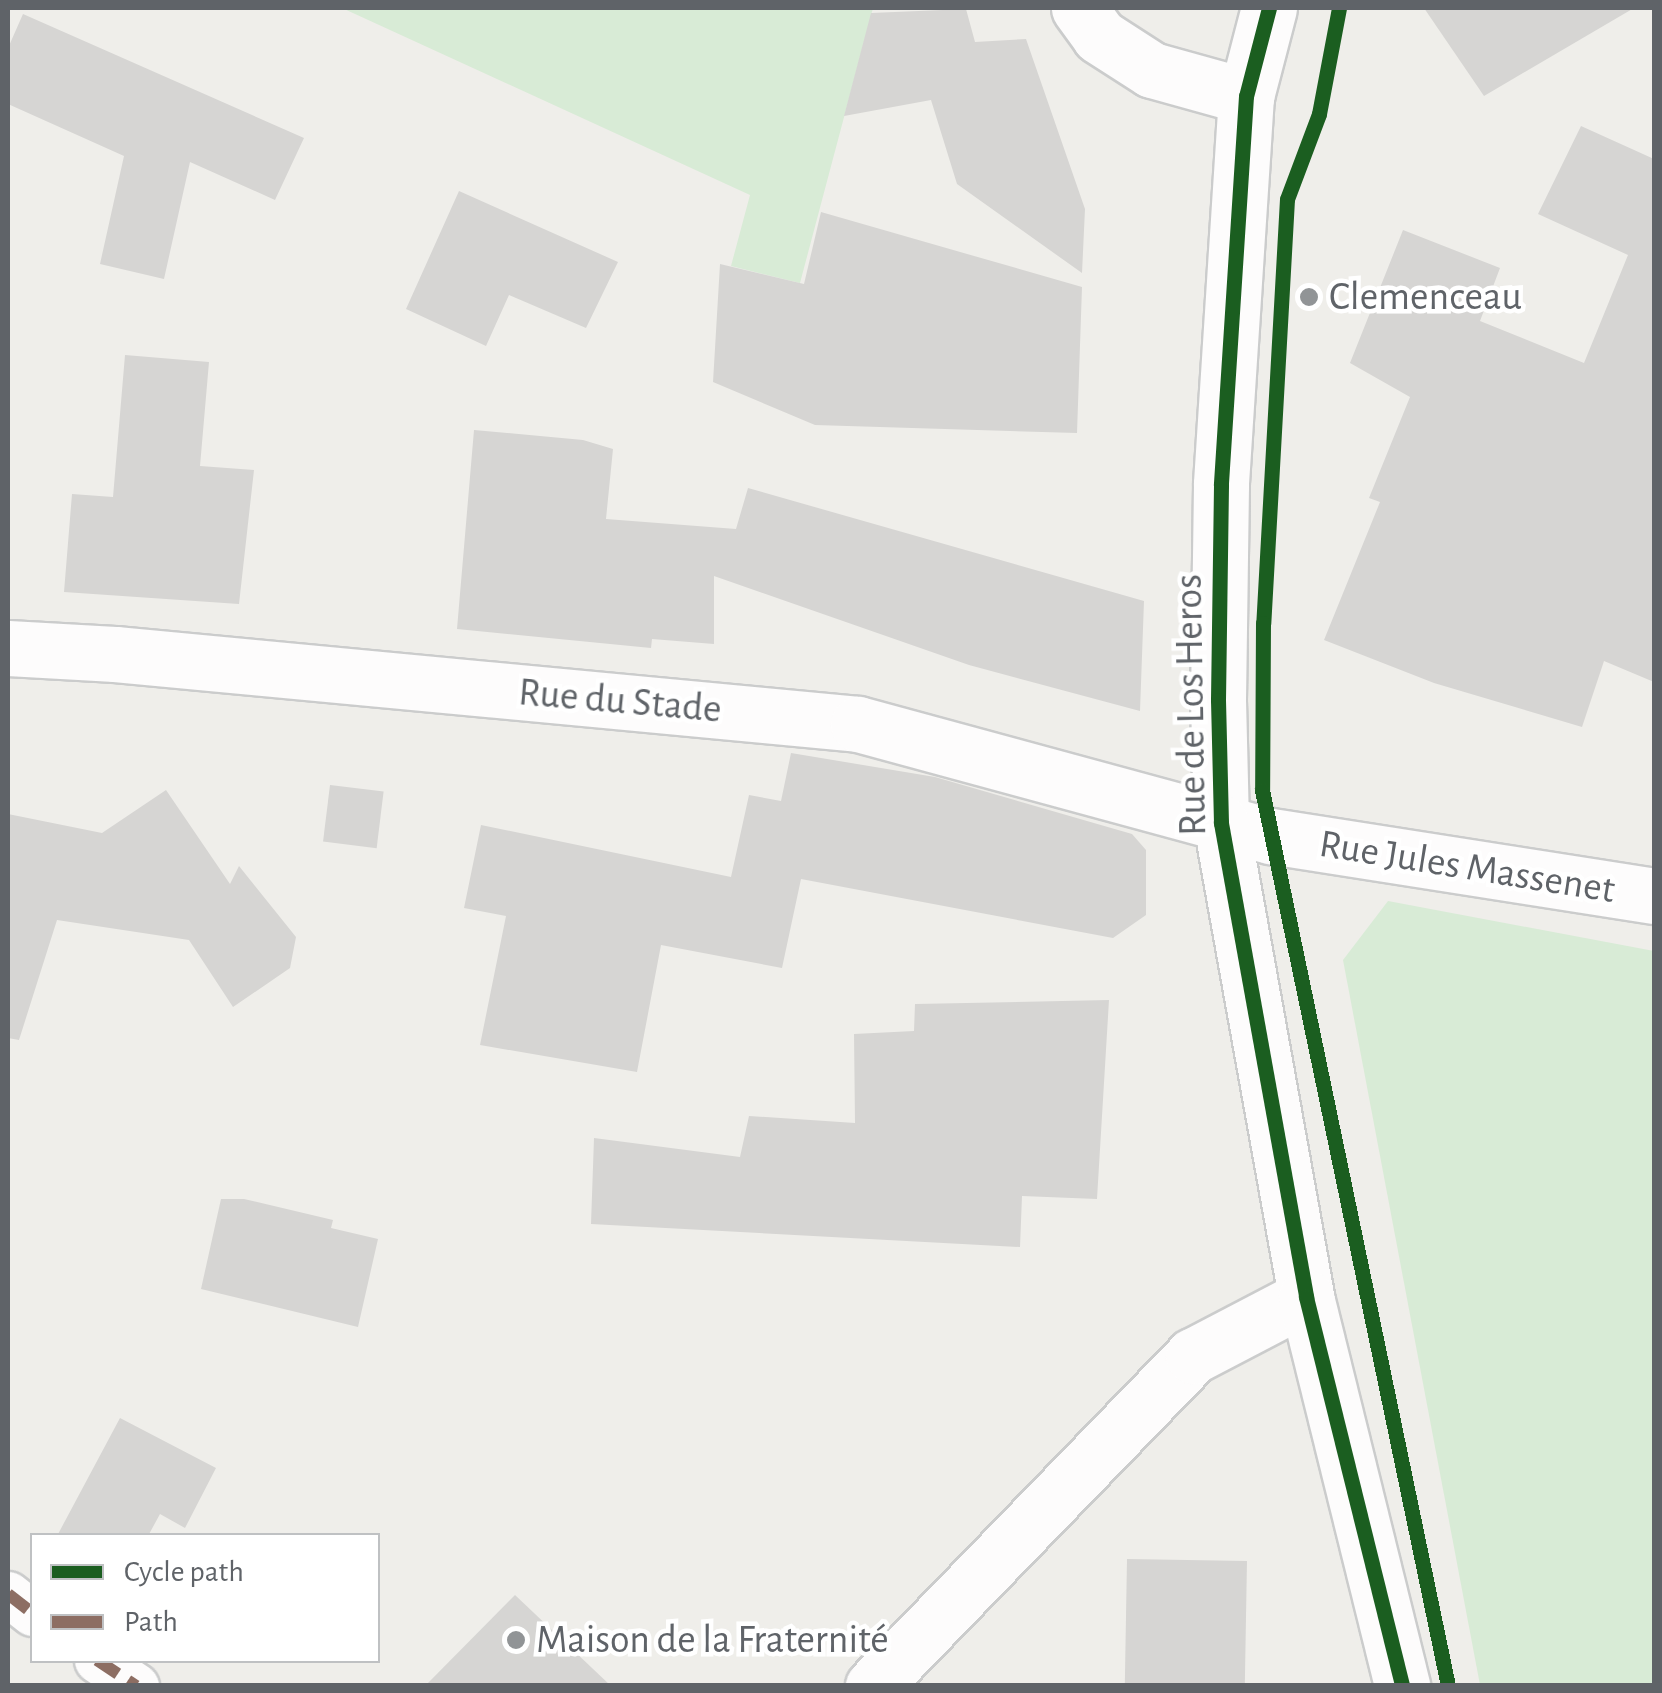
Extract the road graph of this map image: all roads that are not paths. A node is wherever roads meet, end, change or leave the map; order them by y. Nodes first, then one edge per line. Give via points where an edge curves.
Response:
1 (1079, 8) edge
2 (1268, 8) edge
3 (1246, 96) junction
4 (8, 648) edge
5 (1221, 823) junction
6 (1654, 896) edge
7 (1306, 1297) junction
8 (8, 1594) edge
9 (30, 1612) edge
10 (101, 1663) edge
11 (136, 1686) edge
12 (873, 1686) edge
13 (1402, 1686) edge

1 - 3 street via 1099,36 1152,70
2 - 3 street, Rue de Los Heros
3 - 5 street, Rue de Los Heros via 1221,485
4 - 5 street, Rue du Stade via 858,724
5 - 6 street, Rue Jules Massenet
5 - 7 street, Rue de Los Heros
7 - 12 street via 1193,1356
7 - 13 street, Rue de Los Heros
8 - 9 street
10 - 11 street

